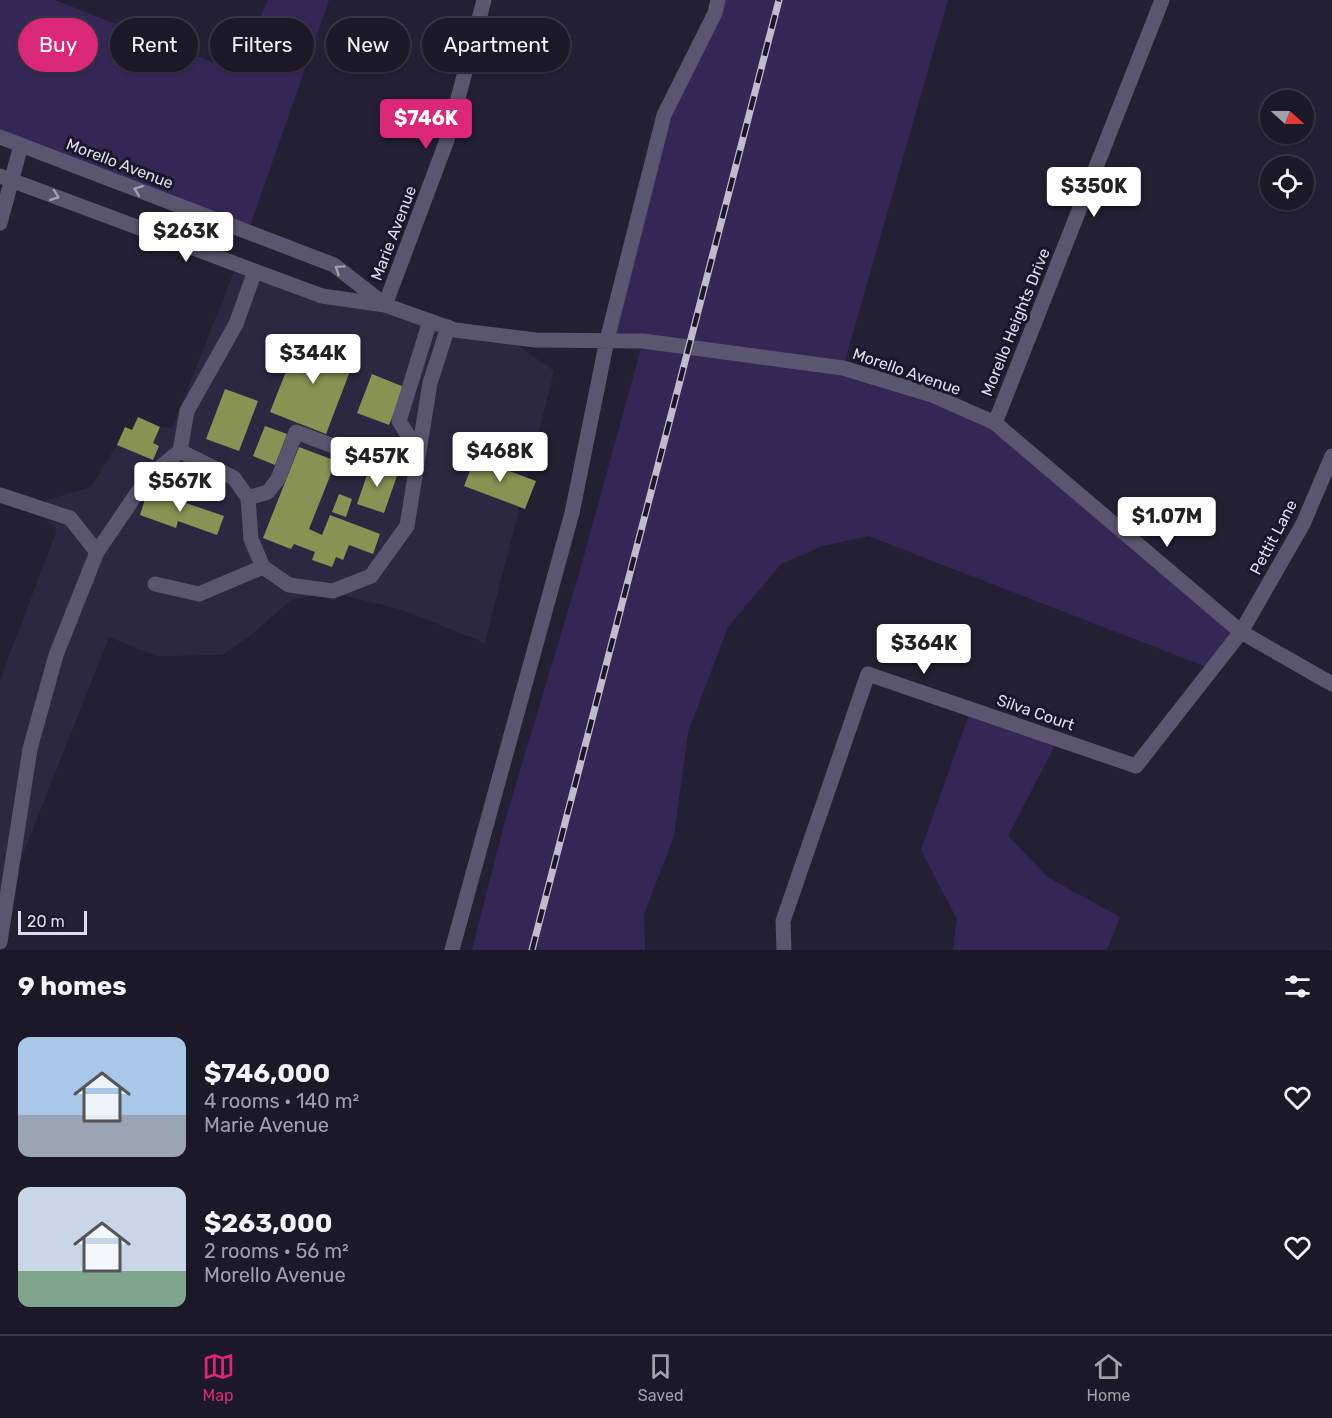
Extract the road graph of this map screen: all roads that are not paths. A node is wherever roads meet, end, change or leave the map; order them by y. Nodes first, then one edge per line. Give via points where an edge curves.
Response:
1 (484, 0) edge
2 (718, 0) edge
3 (1162, 0) edge
4 (0, 137) edge
5 (21, 145) junction
6 (5, 178) edge
7 (0, 223) edge
8 (255, 271) junction
9 (385, 305) junction
10 (430, 321) junction
11 (448, 327) junction
12 (607, 340) junction
13 (994, 423) junction
14 (180, 451) junction
15 (419, 453) junction
16 (1332, 456) edge
17 (0, 495) edge
18 (248, 498) junction
19 (97, 552) junction
20 (263, 567) junction
21 (155, 584) dead end
22 (1241, 632) junction
23 (1332, 684) edge
24 (0, 942) edge
25 (452, 950) edge
26 (784, 950) edge

1 - 9 street, Marie Avenue via 447,140
2 - 12 street via 664,116
3 - 13 street, Morello Heights Drive
4 - 5 street, Morello Avenue
5 - 6 street
9 -> 5 street, Morello Avenue via 334,264
6 - 7 street
6 -> 8 street, Morello Avenue
8 - 9 street, Morello Avenue via 322,296
8 - 14 street via 236,324 187,411
9 - 10 street, Morello Avenue
10 - 11 street, Morello Avenue
10 - 15 street via 399,421
11 - 12 street, Morello Avenue via 535,339
11 - 15 street via 430,383
12 - 13 street, Morello Avenue via 643,341 843,368 932,395
12 - 25 street via 572,513
13 - 22 street, Morello Avenue
14 - 18 street via 234,478
14 - 19 street via 148,477
15 - 18 street via 344,450 296,432 273,486 268,492
15 - 20 street via 407,526 371,576 333,591 289,585
16 - 22 street, Pettit Lane via 1303,524
17 - 19 street via 70,518
18 - 20 street via 251,539
19 - 24 street via 56,655 30,749
20 - 21 street via 199,594
22 - 23 street, Morello Avenue
22 - 26 street, Silva Court via 1136,766 868,674 783,921

